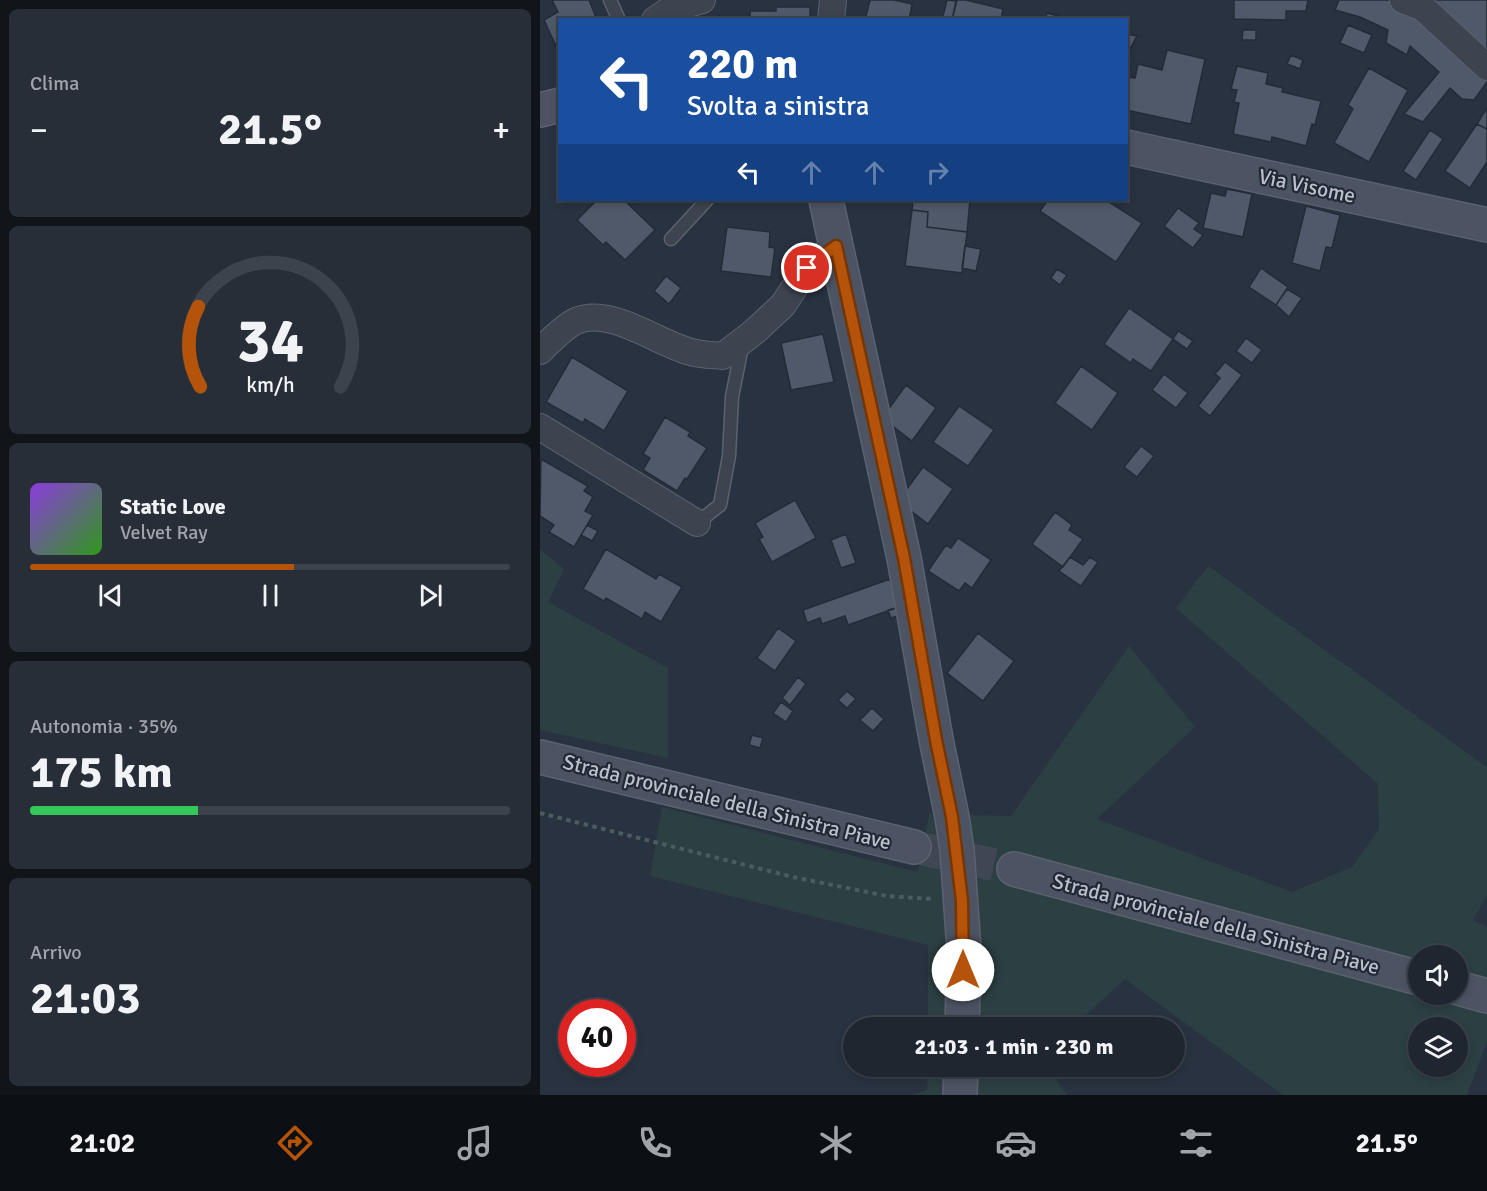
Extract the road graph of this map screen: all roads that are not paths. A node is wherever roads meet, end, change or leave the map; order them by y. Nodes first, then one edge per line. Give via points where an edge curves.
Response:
1 (610, 0) edge
2 (833, 0) edge
3 (693, 1) edge
4 (1406, 1) edge
5 (617, 18) edge
6 (658, 18) edge
7 (831, 18) edge
8 (1487, 67) edge
9 (558, 106) edge
10 (540, 110) edge
11 (1128, 147) edge
12 (706, 201) edge
13 (826, 201) edge
14 (1487, 225) edge
15 (671, 239) dead end
16 (836, 246) junction
17 (742, 342) junction
18 (540, 351) edge
19 (540, 427) edge
20 (697, 523) joint
21 (540, 757) edge
22 (914, 847) tunnel mouth
23 (1014, 869) tunnel mouth
24 (1408, 975) edge
25 (1468, 991) edge
26 (1487, 996) edge
27 (962, 1017) edge
28 (961, 1077) edge
29 (960, 1095) edge

1 - 5 lane
2 - 7 street
3 - 6 street
4 - 8 street via 1423,8
9 - 10 street
11 - 14 street, Via Visome
12 - 15 lane
13 - 16 street
16 - 17 street via 807,268 783,305
16 - 27 street via 904,558 952,817 962,901
17 - 18 street via 723,356 693,353 623,322 597,317 576,321
17 - 20 lane via 720,505
19 - 20 street
21 - 22 street, Strada provinciale della Sinistra Piave
23 - 24 street, Strada provinciale della Sinistra Piave
25 - 26 street
28 - 29 street

